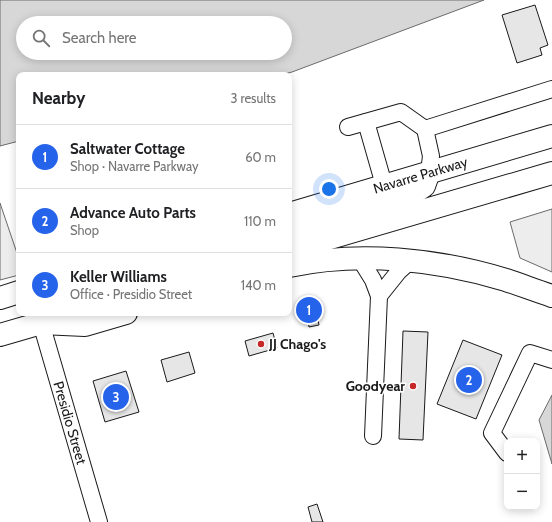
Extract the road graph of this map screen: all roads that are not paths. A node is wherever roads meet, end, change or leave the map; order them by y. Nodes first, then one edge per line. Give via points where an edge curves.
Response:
1 (552, 89) edge
2 (366, 122) junction
3 (348, 127) dead end
4 (425, 129) junction
5 (552, 136) edge
6 (429, 172) junction
7 (552, 173) edge
8 (384, 185) junction
9 (292, 213) edge
10 (292, 231) edge
11 (292, 249) edge
12 (360, 259) junction
13 (410, 261) junction
14 (292, 266) edge
15 (16, 293) edge
16 (379, 296) junction
17 (552, 296) edge
18 (0, 298) edge
19 (66, 316) edge
20 (116, 316) edge
21 (42, 323) junction
22 (0, 335) edge
23 (552, 360) edge
24 (373, 436) dead end
25 (504, 449) edge
26 (99, 522) edge

1 - 4 street
2 - 3 street
2 - 4 street via 401,112
2 - 8 street
4 - 6 street via 430,156
5 - 6 highway, Navarre Parkway
6 - 8 highway, Navarre Parkway
6 - 10 highway via 424,186 408,197
7 - 11 highway
8 - 9 highway, Navarre Parkway
12 - 13 highway
12 - 14 highway via 337,259
12 - 16 street
13 - 16 street
13 - 17 highway via 458,268
15 - 18 highway
16 - 24 street
19 - 21 highway
20 - 21 highway via 85,325
21 - 22 highway
21 - 26 street, Presidio Street
23 - 25 street via 530,352 492,434

